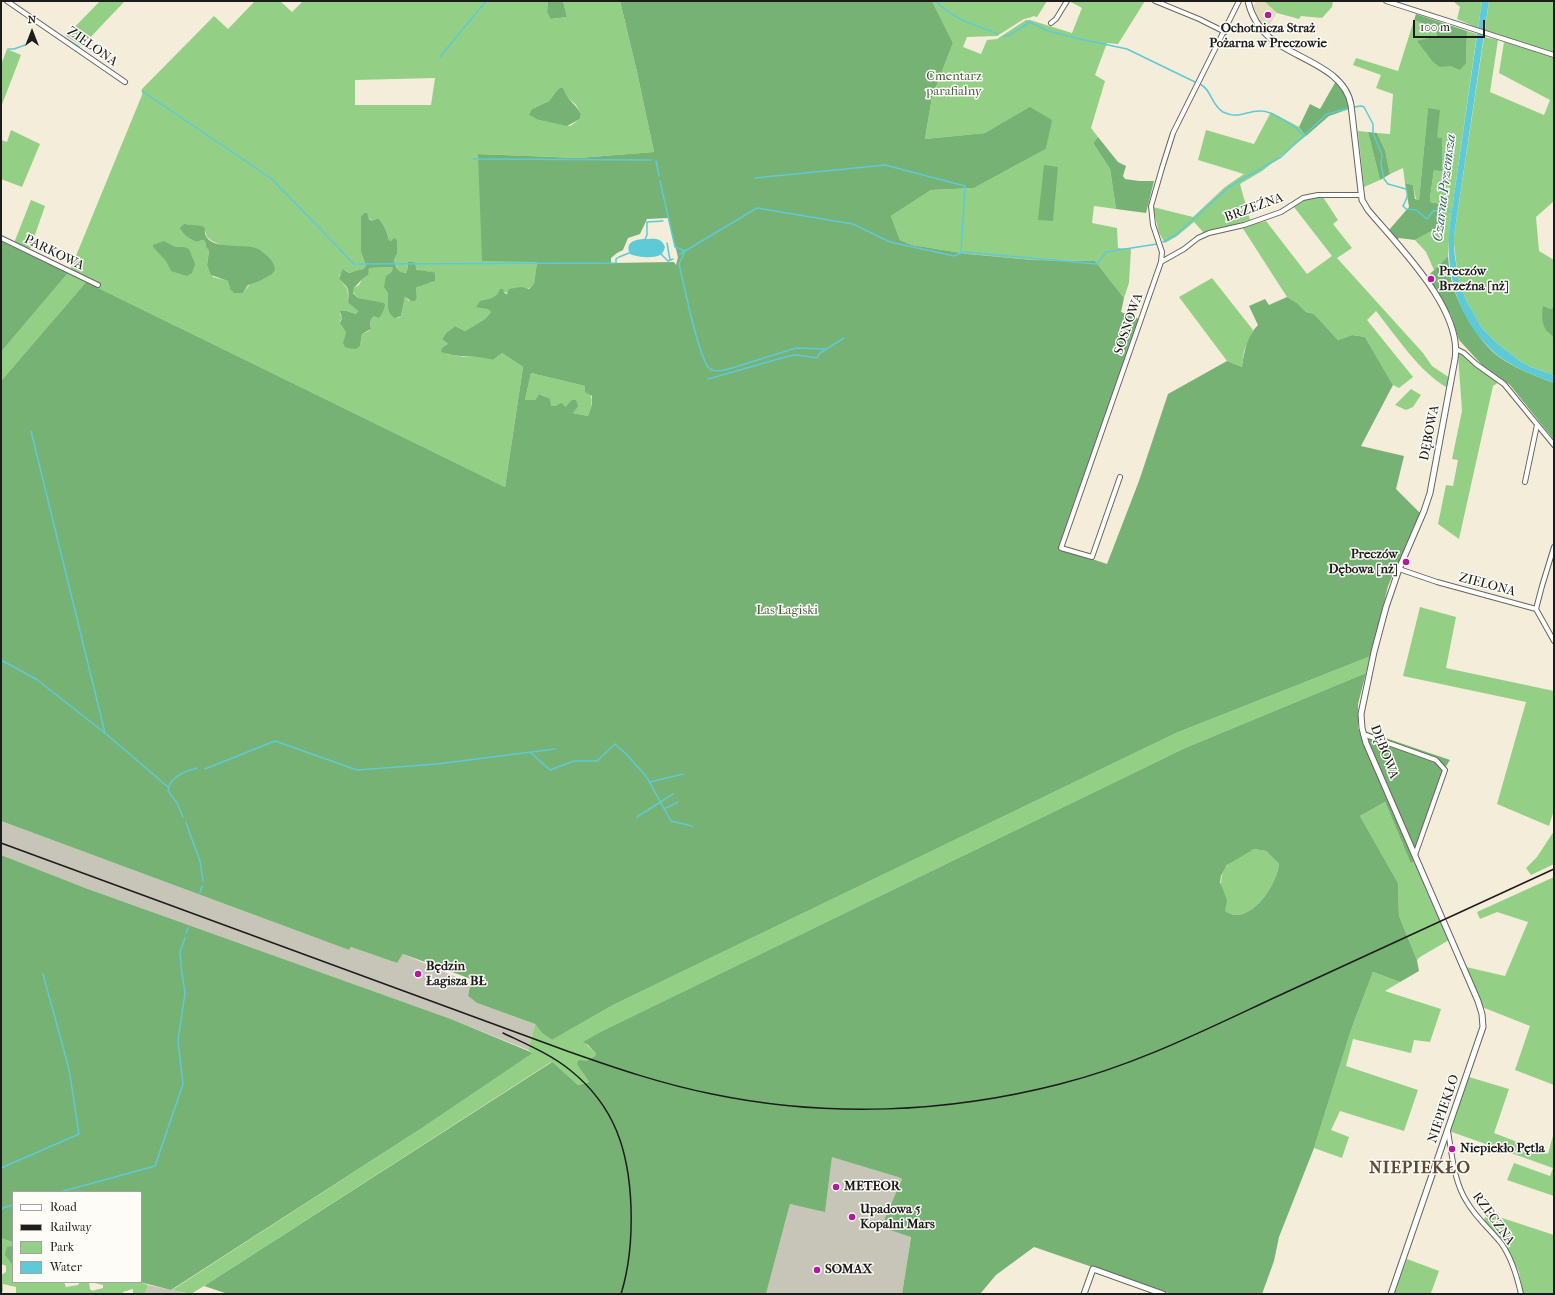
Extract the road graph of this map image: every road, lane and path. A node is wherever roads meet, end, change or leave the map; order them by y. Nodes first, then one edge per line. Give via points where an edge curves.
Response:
1 (7, 1) edge
2 (1067, 1) edge
3 (1155, 1) edge
4 (1240, 1) edge
5 (1248, 1) edge
6 (1386, 1) edge
7 (1051, 23) dead end
8 (1224, 32) junction
9 (1554, 55) edge
10 (125, 82) dead end
11 (1361, 195) junction
12 (1, 238) edge
13 (1161, 262) junction
14 (98, 285) dead end
15 (1456, 349) junction
16 (1537, 425) junction
17 (1554, 445) edge
18 (1120, 477) dead end
19 (1526, 482) dead end
20 (1554, 547) edge
21 (1398, 569) junction
22 (1536, 609) junction
23 (1554, 641) edge
24 (1363, 734) junction
25 (1415, 856) junction
26 (1458, 954) joint
27 (1448, 1131) junction
28 (1084, 1294) edge
29 (1163, 1294) edge
30 (1391, 1294) edge
31 (1521, 1294) edge

1 - 10 street, ZIELONA
2 - 7 street
3 - 8 street
4 - 8 street, SOSNOWA
5 - 11 street, DĘBOWA via 1254,18 1269,37 1333,76 1346,90 1351,105
6 - 9 street
8 - 13 street, SOSNOWA via 1173,133 1151,206 1153,225 1162,252
11 - 13 street, BRZEŹNA via 1318,195 1303,198 1281,212 1198,238
11 - 15 street, DĘBOWA via 1368,210 1418,269 1440,302 1450,320
12 - 14 street, PARKOWA
13 - 18 street, SOSNOWA via 1061,548 1092,557
15 - 16 street via 1504,384
15 - 21 street, DĘBOWA via 1430,493
16 - 17 street
16 - 19 street
20 - 22 street
21 - 22 street, ZIELONA
21 - 24 street, DĘBOWA via 1374,652 1363,702
22 - 23 street
24 - 25 street, DĘBOWA
24 - 25 street via 1436,760 1445,770
25 - 26 street, DĘBOWA
26 - 27 street, NIEPIEKŁO via 1478,1001 1483,1027
27 - 30 street, NIEPIEKŁO
27 - 31 street, RZECZNA via 1460,1189 1477,1217 1504,1249 1517,1276
28 - 29 street via 1093,1270

